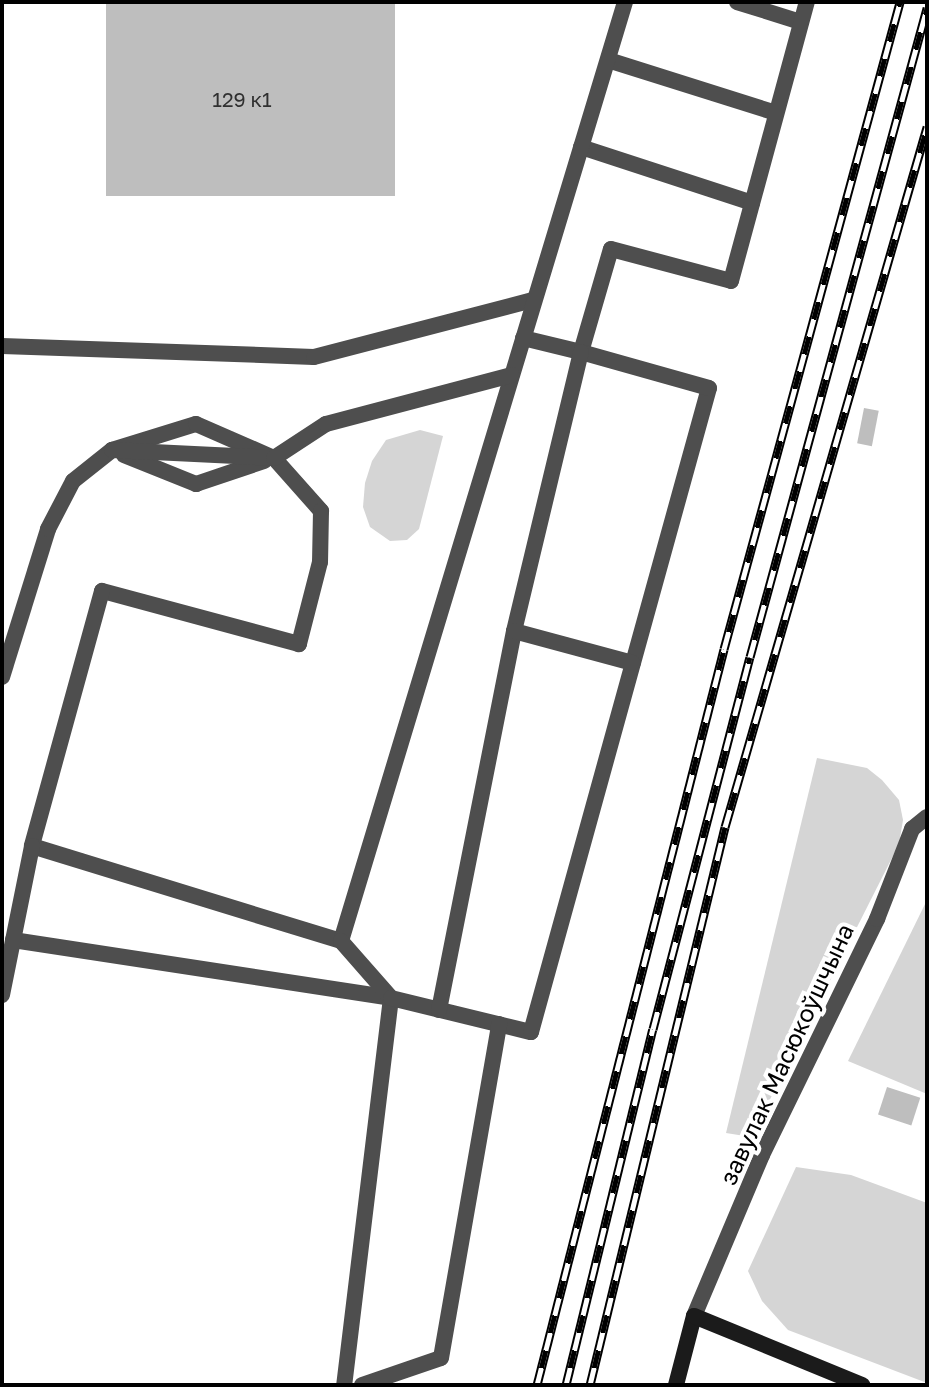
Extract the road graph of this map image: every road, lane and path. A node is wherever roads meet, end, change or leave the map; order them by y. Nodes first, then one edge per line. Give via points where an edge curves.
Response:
1 (625, 2) edge
2 (737, 2) edge
3 (807, 2) edge
4 (801, 22) junction
5 (608, 60) junction
6 (776, 113) junction
7 (581, 147) junction
8 (752, 203) junction
9 (533, 300) junction
10 (523, 338) junction
11 (2, 346) edge
12 (581, 352) junction
13 (512, 375) junction
14 (112, 450) junction
15 (274, 458) junction
16 (514, 631) junction
17 (633, 663) junction
18 (2, 677) edge
19 (927, 817) edge
20 (32, 846) junction
21 (13, 940) junction
22 (341, 941) junction
23 (2, 995) edge
24 (391, 998) junction
25 (439, 1010) junction
26 (499, 1024) junction
27 (694, 1316) junction
28 (344, 1385) edge
29 (362, 1385) edge
30 (676, 1385) edge
31 (862, 1385) edge

1 - 5 street
2 - 4 street
3 - 4 street
4 - 6 street
5 - 6 street
5 - 7 street
6 - 8 street
7 - 8 street
7 - 9 street
8 - 12 street via 731,281 611,249
9 - 10 street
9 - 11 street via 314,357
10 - 12 street
10 - 13 street
12 - 16 street
12 - 17 street via 709,388
13 - 15 street via 326,424
13 - 22 street
14 - 15 street
14 - 15 street via 196,484
14 - 15 street via 196,424
14 - 18 street via 73,481 48,529
15 - 20 street via 321,511 320,562 299,644 102,591
16 - 17 street
16 - 25 street
17 - 26 street via 531,1032
19 - 27 street, завулак Масюкоўшчына via 912,829 877,919 762,1155
20 - 21 street
20 - 22 street
21 - 23 street
21 - 24 street
22 - 24 street
24 - 25 street
24 - 28 street
25 - 26 street
26 - 29 street via 441,1358
27 - 30 street
27 - 31 street

